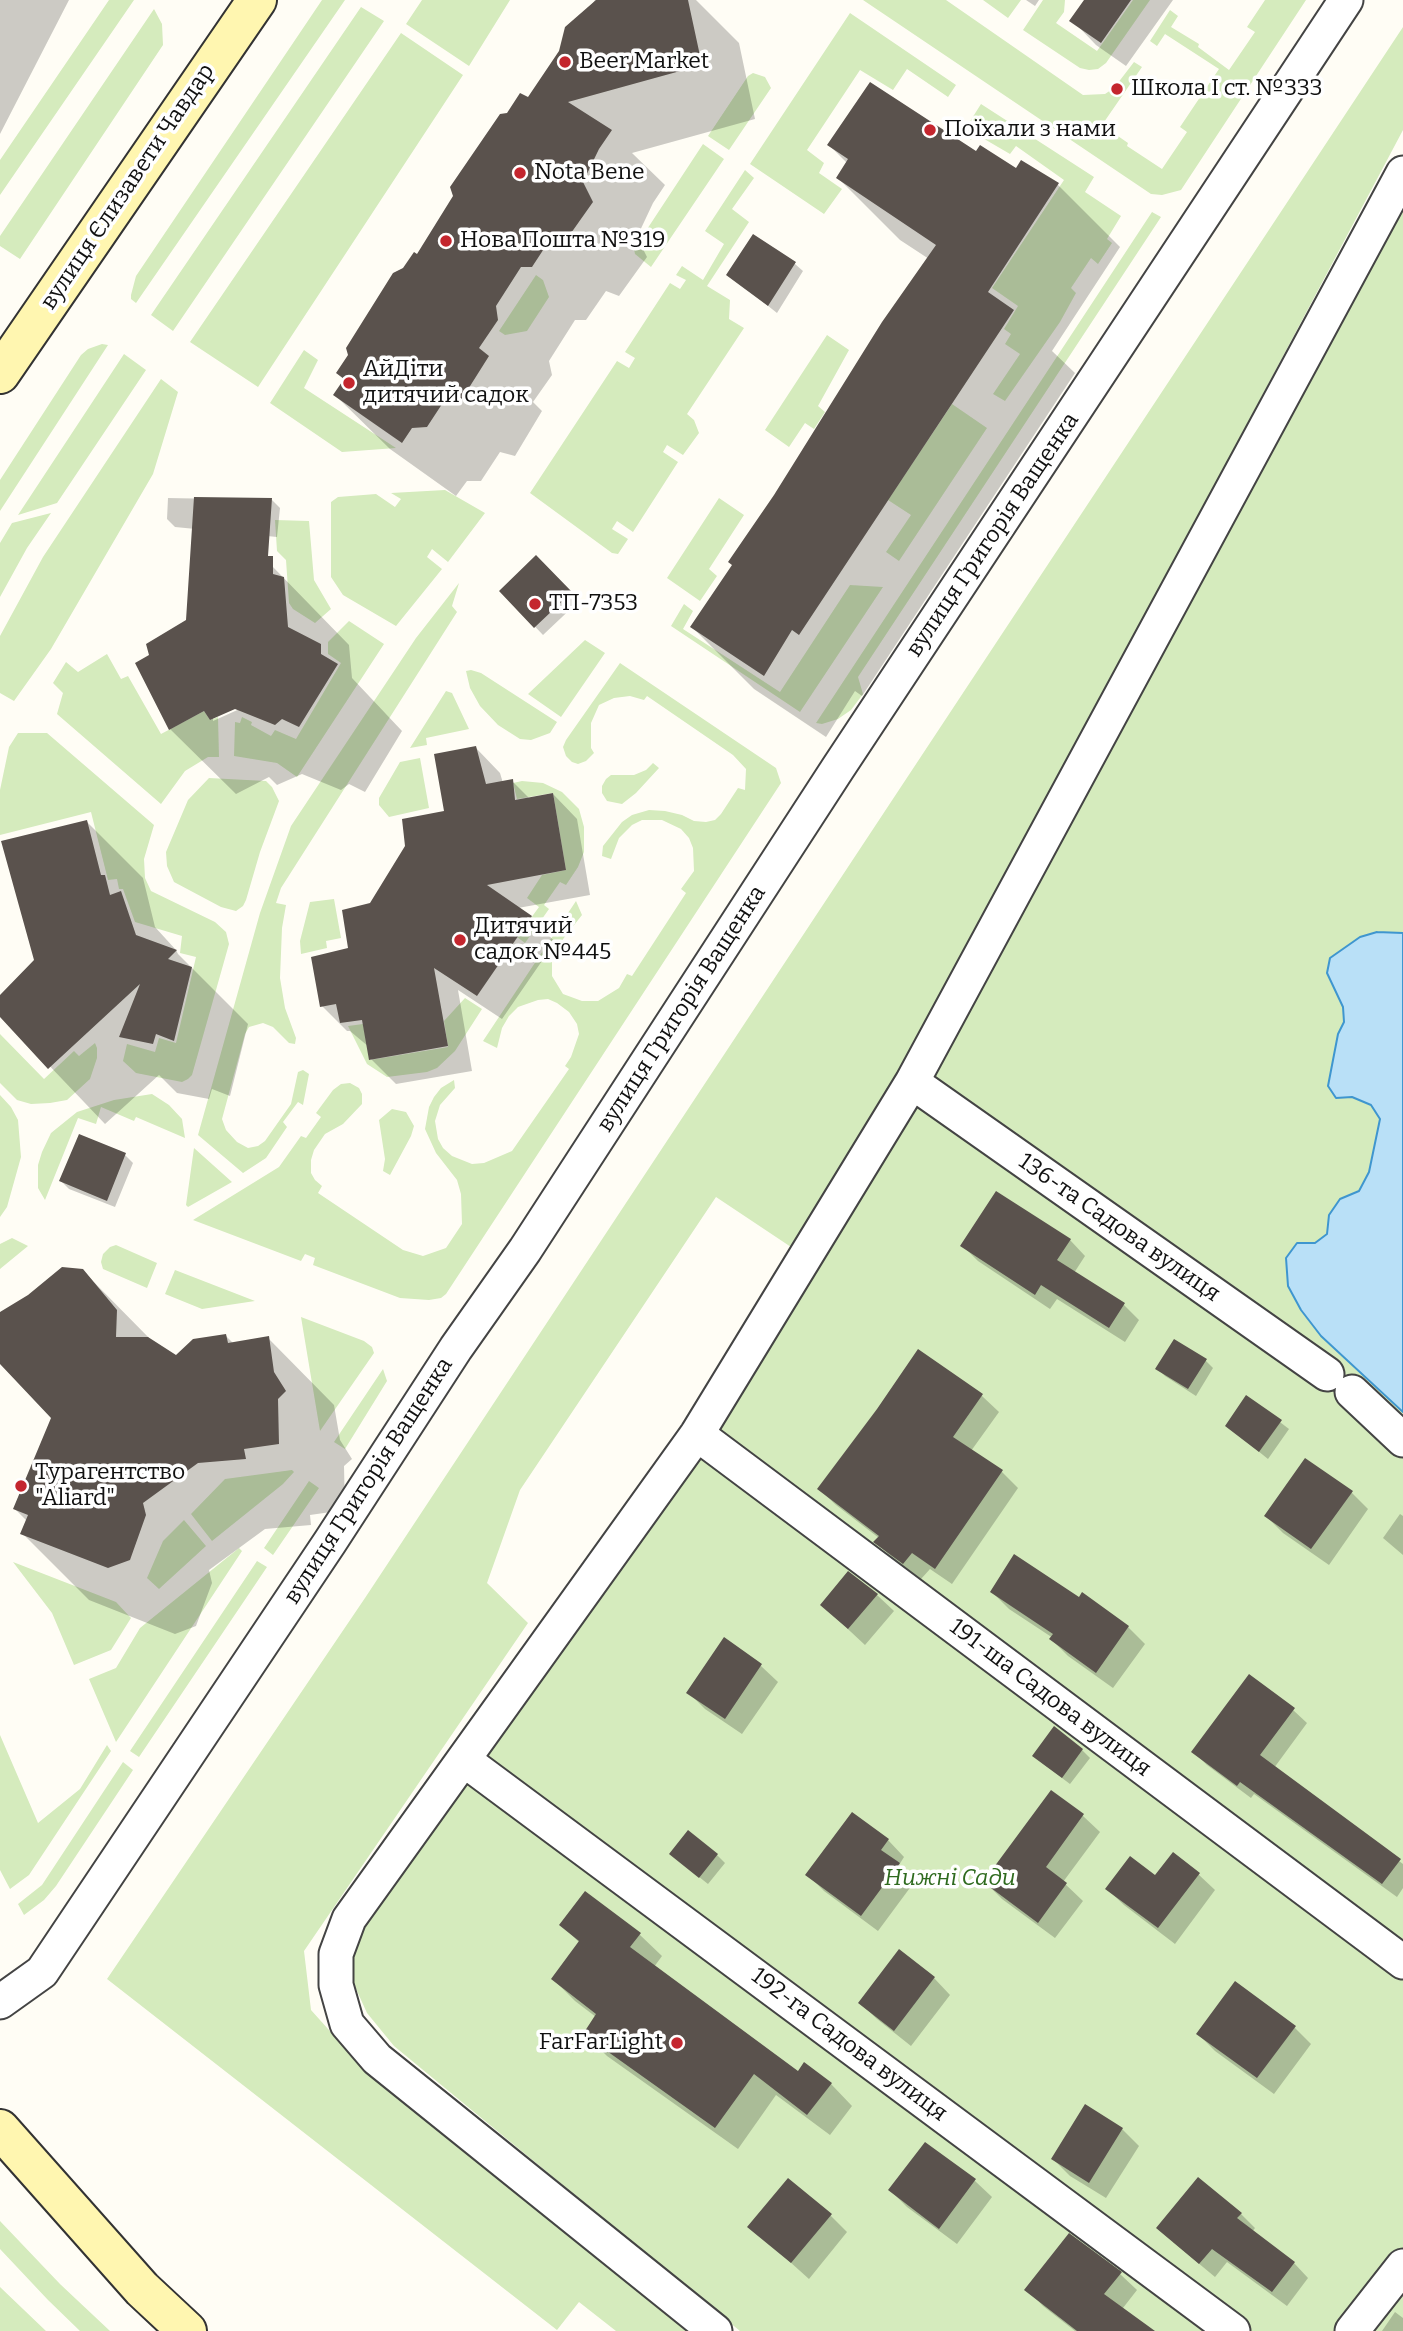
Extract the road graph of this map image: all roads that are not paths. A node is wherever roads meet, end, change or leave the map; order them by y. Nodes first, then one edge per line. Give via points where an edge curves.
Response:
1 (257, 0) edge
2 (1346, 0) edge
3 (1403, 173) edge
4 (0, 374) edge
5 (912, 1082) junction
6 (697, 1434) junction
7 (1403, 1440) edge
8 (464, 1760) junction
9 (1403, 1962) edge
10 (0, 2002) edge
11 (0, 2129) edge
12 (1403, 2266) edge
13 (187, 2331) edge
14 (715, 2331) edge
15 (1233, 2331) edge
16 (1352, 2331) edge

1 - 4 street, вулиця Єлизавети Чавдар
2 - 10 street, вулиця Григорія Ващенка via 525,1250 42,1972
3 - 5 street
5 - 6 street
5 - 7 street, 136-та Садова вулиця via 1339,1383
6 - 8 street
6 - 9 street, 191-ша Садова вулиця
8 - 14 street via 349,1919 336,1954 336,1985 348,2024 377,2059
8 - 15 street, 192-га Садова вулиця
11 - 13 street via 142,2288
12 - 16 street

